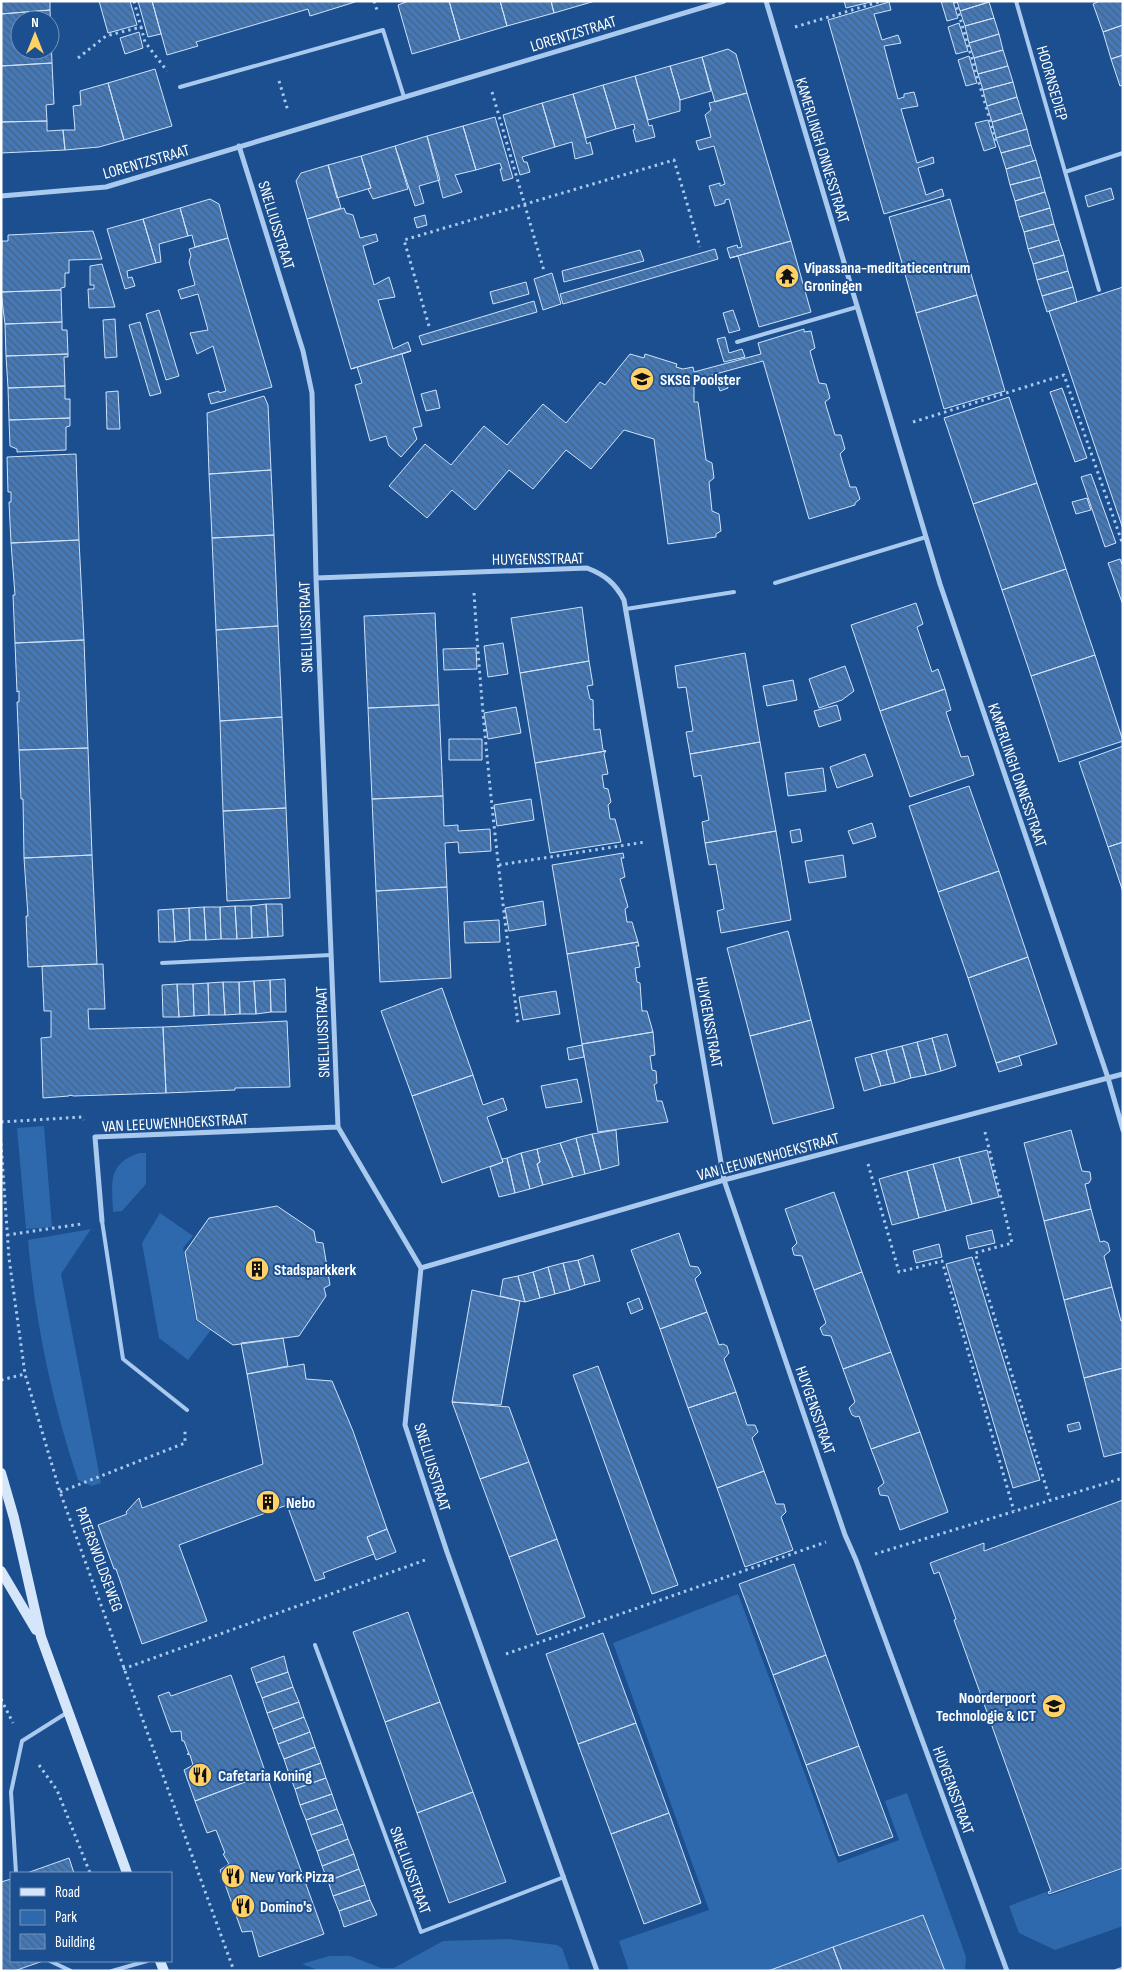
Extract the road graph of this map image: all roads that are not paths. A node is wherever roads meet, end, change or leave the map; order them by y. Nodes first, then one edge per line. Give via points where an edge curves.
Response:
1 (724, 1) edge
2 (766, 1) edge
3 (1016, 1) edge
4 (180, 87) road end
5 (404, 97) junction
6 (239, 146) junction
7 (1123, 153) edge
8 (1065, 172) junction
9 (1, 196) edge
10 (1099, 290) dead end
11 (857, 307) junction
12 (737, 342) dead end
13 (926, 537) junction
14 (316, 578) junction
15 (775, 583) dead end
16 (734, 592) dead end
17 (626, 608) junction
18 (331, 955) junction
19 (162, 963) dead end
20 (1123, 1074) edge
21 (1108, 1078) junction
22 (338, 1127) junction
23 (1123, 1130) edge
24 (724, 1180) junction
25 (102, 1221) joint
26 (421, 1268) junction
27 (187, 1410) road end
28 (1, 1473) edge
29 (1, 1571) edge
30 (40, 1637) junction
31 (315, 1645) dead end
32 (69, 1712) junction
33 (16, 1872) edge
34 (128, 1872) edge
35 (564, 1877) junction
36 (52, 1962) edge
37 (144, 1962) edge
38 (1123, 1968) edge
39 (71, 1971) edge
40 (112, 1971) edge
41 (597, 1971) edge
42 (1007, 1971) edge
43 (1117, 1971) edge

1 - 5 street, LORENTZSTRAAT
2 - 11 street, KAMERLINGH ONNESSTRAAT
3 - 8 lane, HOORNSEDIEP
4 - 5 lane via 383,30
5 - 6 street, LORENTZSTRAAT
6 - 9 street, LORENTZSTRAAT via 106,187
6 - 14 street, SNELLIUSSTRAAT via 303,351 312,393
7 - 8 lane
8 - 10 lane, HOORNSEDIEP
11 - 12 lane
11 - 13 street, KAMERLINGH ONNESSTRAAT
13 - 15 lane
13 - 21 street, KAMERLINGH ONNESSTRAAT
14 - 17 street, HUYGENSSTRAAT via 588,568 614,583
14 - 18 street, SNELLIUSSTRAAT
16 - 17 lane
17 - 24 street, HUYGENSSTRAAT
18 - 19 lane
18 - 22 street, SNELLIUSSTRAAT
20 - 21 street, VAN LEEUWENHOEKSTRAAT
21 - 23 street, KAMERLINGH ONNESSTRAAT
21 - 24 street, VAN LEEUWENHOEKSTRAAT
22 - 25 street, VAN LEEUWENHOEKSTRAAT via 95,1137
22 - 26 street, SNELLIUSSTRAAT
24 - 26 street, VAN LEEUWENHOEKSTRAAT
24 - 42 street, HUYGENSSTRAAT via 845,1535
25 - 27 lane via 123,1359
26 - 35 street, SNELLIUSSTRAAT via 405,1425 447,1552
28 - 30 main road
29 - 30 main road
30 - 32 main road
31 - 35 lane, SNELLIUSSTRAAT via 421,1932
32 - 33 lane via 22,1742 11,1792
32 - 34 main road
35 - 41 street, SNELLIUSSTRAAT
36 - 39 lane
37 - 40 lane
38 - 43 street

